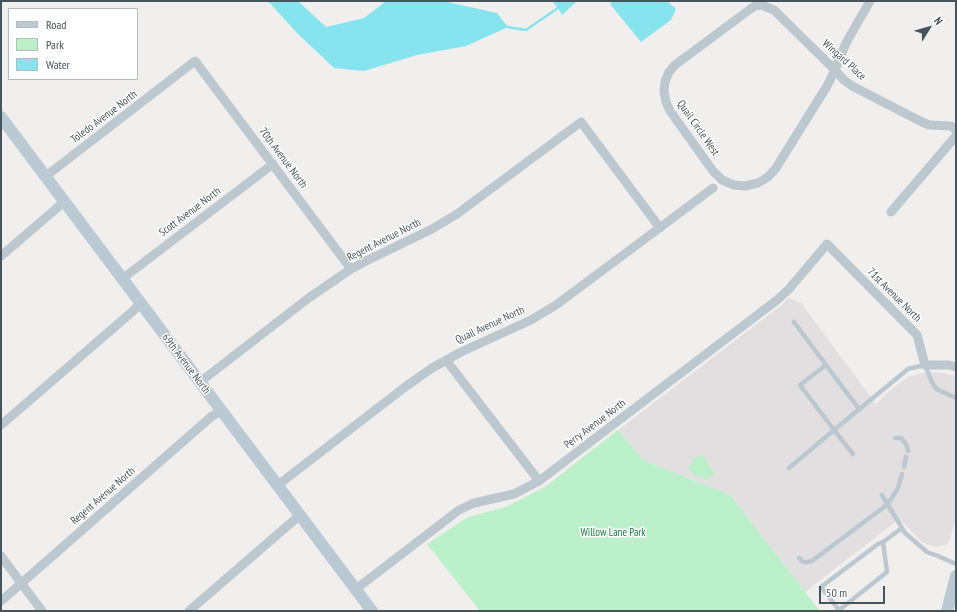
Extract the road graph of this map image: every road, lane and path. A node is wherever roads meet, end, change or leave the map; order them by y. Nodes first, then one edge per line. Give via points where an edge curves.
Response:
1 (870, 1) edge
2 (749, 10) joint
3 (195, 62) joint
4 (835, 70) junction
5 (1, 117) edge
6 (956, 130) edge
7 (956, 136) edge
8 (272, 164) junction
9 (46, 176) junction
10 (713, 188) dead end
11 (65, 202) junction
12 (891, 212) dead end
13 (660, 228) junction
14 (827, 244) joint
15 (1, 256) edge
16 (351, 269) junction
17 (122, 279) junction
18 (140, 303) junction
19 (794, 322) dead end
20 (446, 360) junction
21 (826, 365) junction
22 (925, 365) junction
23 (956, 367) edge
24 (200, 382) junction
25 (956, 398) edge
26 (859, 409) junction
27 (222, 411) junction
28 (1, 425) edge
29 (834, 430) junction
30 (895, 438) dead end
31 (908, 451) dead end
32 (853, 454) dead end
33 (906, 457) dead end
34 (904, 467) dead end
35 (789, 468) dead end
36 (902, 474) dead end
37 (539, 481) junction
38 (278, 485) junction
39 (882, 495) dead end
40 (888, 504) junction
41 (300, 515) junction
42 (902, 528) junction
43 (883, 542) junction
44 (1, 556) edge
45 (799, 558) dead end
46 (956, 564) edge
47 (956, 576) edge
48 (21, 584) junction
49 (356, 589) junction
50 (1, 601) edge
51 (42, 611) edge
52 (189, 611) edge
53 (372, 611) edge
54 (838, 611) edge
55 (947, 611) edge

1 - 4 street via 846,43
2 - 4 street, Wingard Place via 761,5 774,10
2 - 4 street, Quail Circle West via 675,65 665,82 664,92 670,111 722,180 741,185 758,183 768,177 776,168
3 - 8 street, 70th Avenue North
3 - 9 street, Toledo Avenue North
4 - 6 street, Wingard Place via 852,86 922,122 929,125 951,126
5 - 9 street, 69th Avenue North
7 - 12 street
8 - 16 street, 70th Avenue North
8 - 17 street, Scott Avenue North
9 - 11 street, 69th Avenue North
10 - 13 street, Quail Avenue North
11 - 15 street
11 - 17 street, 69th Avenue North
13 - 16 street, Regent Avenue North via 581,122 457,214
13 - 20 street, Quail Avenue North via 556,305 531,320
14 - 22 street, 71st Avenue North via 917,335
14 - 37 street, Perry Avenue North via 777,300
16 - 24 street, Regent Avenue North
17 - 18 street, 69th Avenue North
18 - 24 street, 69th Avenue North
18 - 28 street
19 - 21 lane
20 - 37 street
20 - 38 street, Quail Avenue North via 405,387
21 - 26 lane
21 - 29 lane via 800,385
22 - 23 street
22 - 25 lane via 936,389
22 - 26 lane via 908,369
24 - 27 street, 69th Avenue North
26 - 29 lane
27 - 38 street, 69th Avenue North
27 - 48 street, Regent Avenue North via 212,416
29 - 32 lane
29 - 35 lane
30 - 31 lane via 901,438
33 - 34 lane
36 - 40 lane via 898,488
37 - 49 street, Perry Avenue North via 514,494 474,503 458,510
38 - 41 street, 69th Avenue North
39 - 40 lane
40 - 42 lane
40 - 45 lane via 812,561 803,562
41 - 49 street, 69th Avenue North
41 - 52 street
42 - 43 lane
42 - 46 lane via 927,552
43 - 54 lane via 887,572
43 - 54 lane via 821,587
44 - 48 street
47 - 55 street
48 - 50 street, Regent Avenue North
48 - 51 street
49 - 53 street, 69th Avenue North

